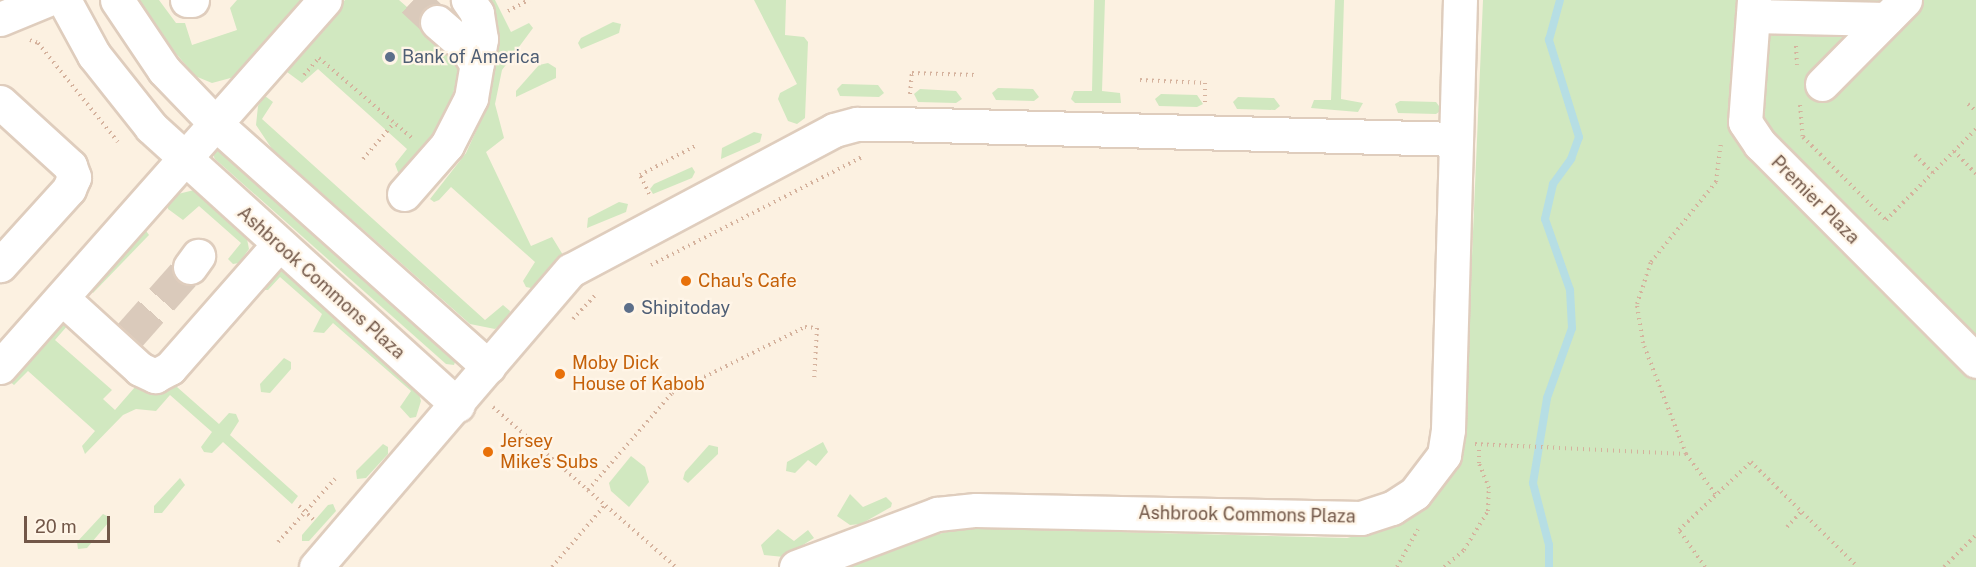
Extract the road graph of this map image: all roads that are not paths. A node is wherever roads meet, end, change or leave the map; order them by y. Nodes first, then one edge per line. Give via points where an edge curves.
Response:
1 (46, 0) edge
2 (64, 0) edge
3 (117, 0) edge
4 (187, 0) edge
5 (192, 0) edge
6 (325, 0) edge
7 (468, 0) edge
8 (1460, 0) edge
9 (1753, 8) edge
10 (1895, 10) edge
11 (0, 20) edge
12 (437, 22) tunnel mouth
13 (477, 65) junction
14 (1806, 83) road end
15 (0, 102) edge
16 (216, 124) junction
17 (1455, 139) junction
18 (185, 161) junction
19 (404, 194) dead end
20 (278, 244) junction
21 (0, 265) edge
22 (62, 298) junction
23 (1976, 361) edge
24 (0, 367) edge
25 (489, 367) junction
26 (471, 410) junction
27 (316, 567) edge
28 (796, 567) edge

1 - 11 street
2 - 18 street, Ashbrook Commons Plaza via 88,46 116,86
3 - 16 street via 164,70
4 - 5 street
6 - 16 street
7 - 13 street via 481,25
8 - 17 street, Ashbrook Commons Plaza
9 - 10 street via 1797,18
9 - 23 street, Premier Plaza via 1745,122 1760,144
10 - 14 street
12 - 13 street via 465,46
13 - 19 street via 471,98 459,127
15 - 21 street via 70,166 74,177 69,189
16 - 18 street
16 - 25 street
17 - 25 street via 856,124 834,130 571,270
17 - 28 street, Ashbrook Commons Plaza via 1448,429 1444,455 1415,493 1392,508 1361,518 976,510 938,514
18 - 20 street, Ashbrook Commons Plaza
18 - 22 street
20 - 22 street via 163,374 147,374 123,342
20 - 26 street, Ashbrook Commons Plaza
22 - 24 street
25 - 26 street
26 - 27 street

